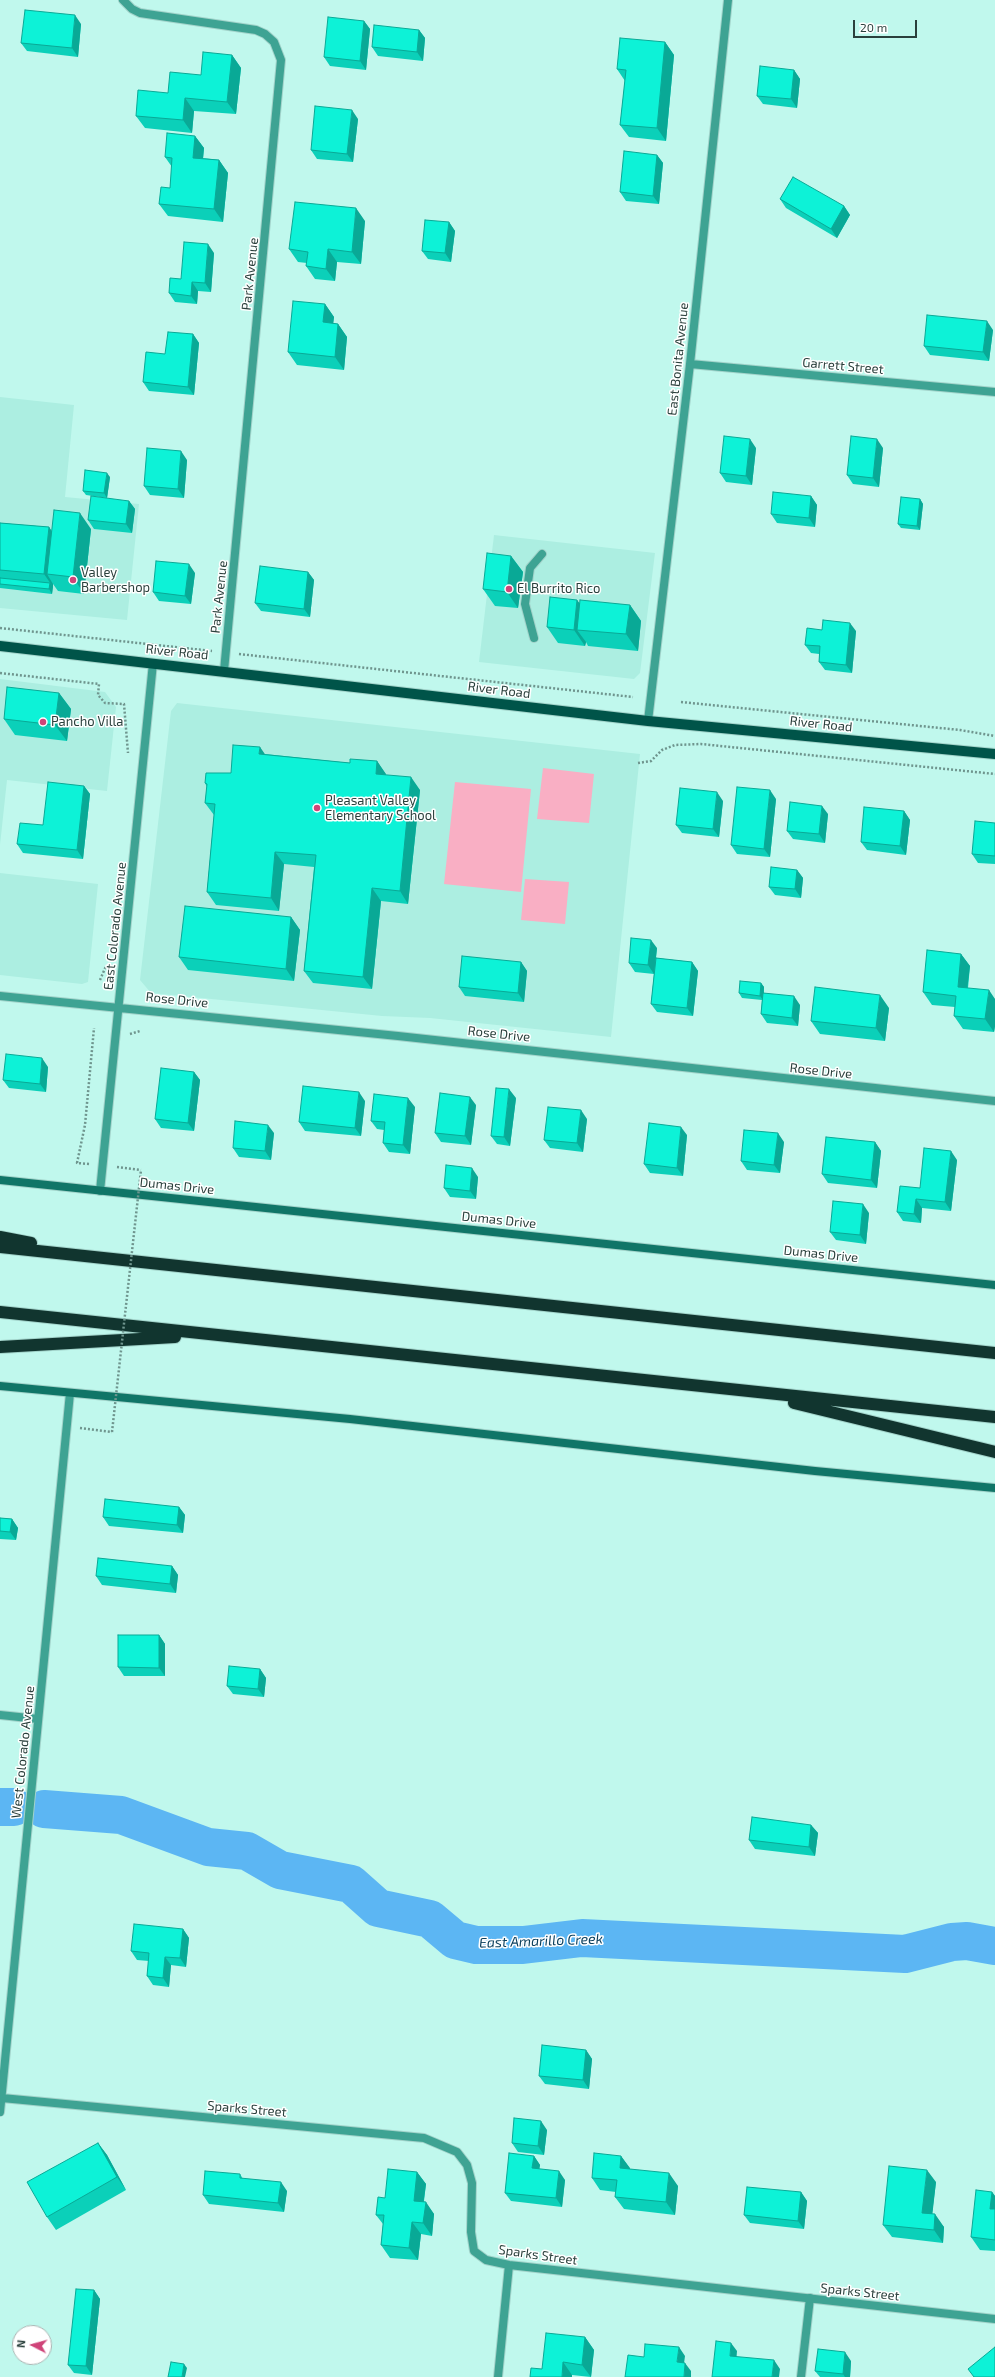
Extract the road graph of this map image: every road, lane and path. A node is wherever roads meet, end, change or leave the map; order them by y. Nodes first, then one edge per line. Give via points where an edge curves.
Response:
1 (123, 0) edge
2 (728, 0) edge
3 (690, 364) junction
4 (995, 392) edge
5 (542, 554) dead end
6 (0, 628) edge
7 (534, 638) dead end
8 (0, 646) edge
9 (225, 653) junction
10 (153, 663) junction
11 (224, 671) junction
12 (0, 673) edge
13 (633, 697) dead end
14 (681, 702) dead end
15 (124, 704) dead end
16 (648, 721) junction
17 (995, 736) edge
18 (995, 754) edge
19 (638, 763) dead end
20 (995, 774) edge
21 (0, 996) edge
22 (119, 1008) junction
23 (94, 1028) dead end
24 (995, 1101) edge
25 (103, 1166) junction
26 (0, 1180) edge
27 (100, 1190) junction
28 (0, 1237) edge
29 (0, 1247) edge
30 (111, 1258) junction
31 (995, 1284) edge
32 (0, 1312) edge
33 (210, 1335) junction
34 (0, 1347) edge
35 (995, 1353) edge
36 (0, 1386) edge
37 (70, 1393) junction
38 (752, 1393) junction
39 (995, 1417) edge
40 (66, 1427) junction
41 (995, 1452) edge
42 (995, 1488) edge
43 (0, 1715) edge
44 (38, 1719) junction
45 (2, 2098) junction
46 (0, 2112) edge
47 (509, 2265) junction
48 (810, 2298) junction
49 (995, 2319) edge
50 (498, 2377) edge
51 (801, 2377) edge

1 - 9 street, Park Avenue via 140,13 256,30 274,42 281,60
2 - 3 street, East Bonita Avenue
3 - 4 street, Garrett Street
3 - 16 street, East Bonita Avenue
5 - 7 street via 530,568 526,596 525,610
6 - 9 path
8 - 10 main road, River Road
9 - 11 street, Park Avenue
9 - 13 path
10 - 11 main road, River Road
10 - 22 street, East Colorado Avenue
11 - 16 main road, River Road
12 - 15 path via 98,684 98,694 105,703
14 - 17 path via 960,730
16 - 18 main road, River Road
19 - 20 path via 651,761 662,750 675,745 701,744
21 - 22 street, Rose Drive
22 - 24 street, Rose Drive
22 - 25 street, East Colorado Avenue
23 - 25 path via 85,1125 77,1163
25 - 27 street, East Colorado Avenue
25 - 40 path, bridge via 141,1170 112,1432
26 - 27 main road, Dumas Drive
27 - 31 main road, Dumas Drive
28 - 30 highway
29 - 30 highway
30 - 35 highway
32 - 33 highway
33 - 34 highway
33 - 38 highway
36 - 37 main road
37 - 40 street, West Colorado Avenue
37 - 42 main road via 342,1418 815,1471
38 - 39 highway
38 - 41 highway
40 - 44 street, West Colorado Avenue
43 - 44 street
44 - 45 street, West Colorado Avenue
45 - 46 street, West Colorado Avenue
45 - 47 street, Sparks Street via 424,2138 457,2152 467,2165 472,2182 471,2232 474,2251 486,2260
47 - 48 street, Sparks Street
47 - 50 street
48 - 49 street, Sparks Street
48 - 51 street

